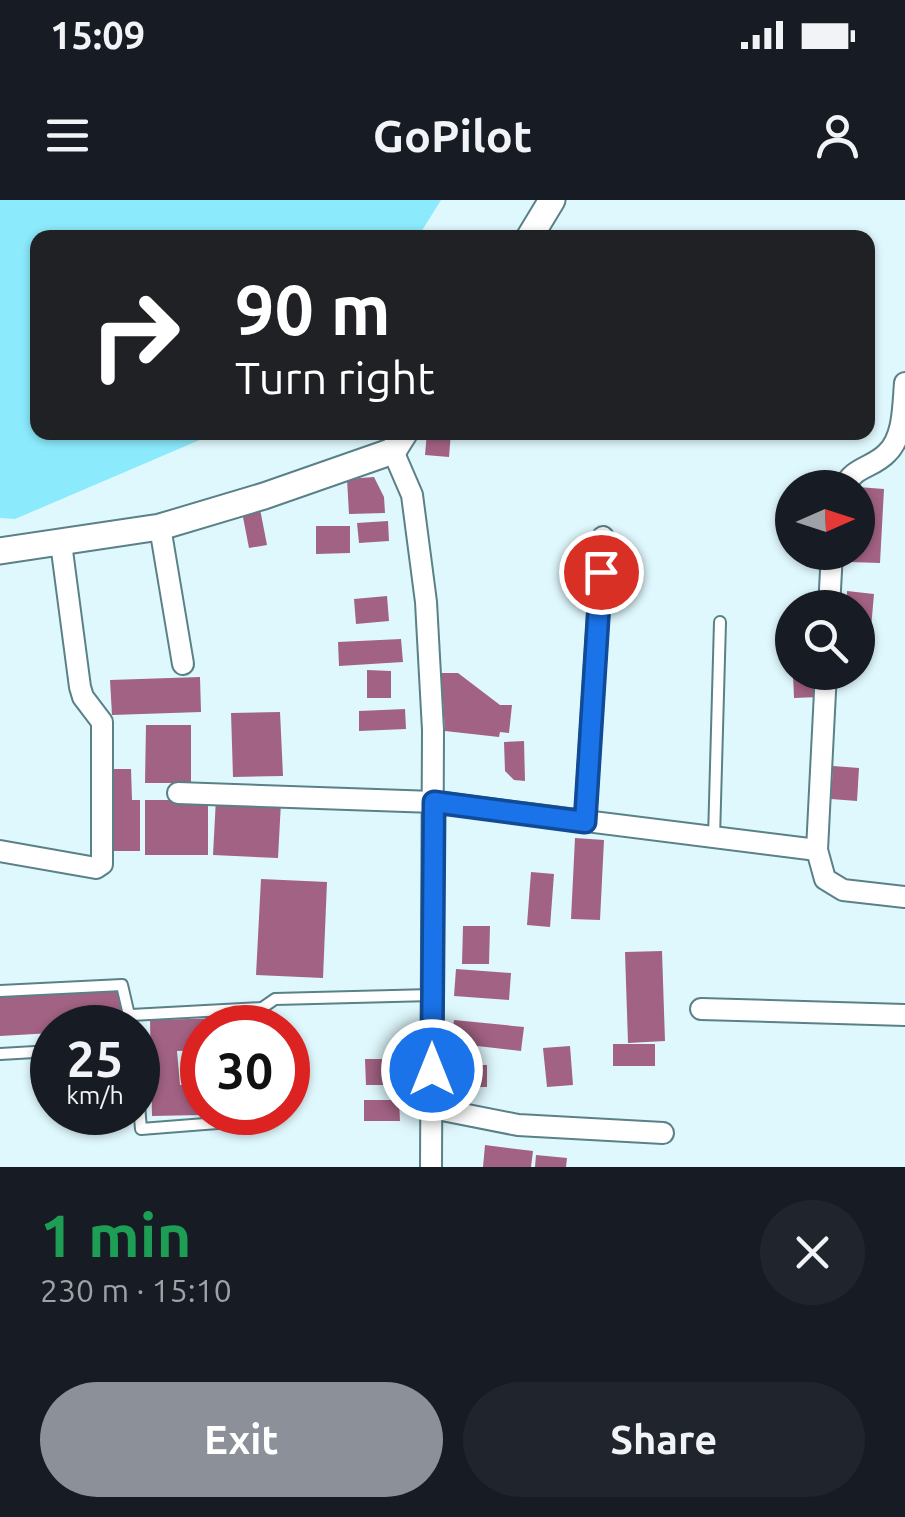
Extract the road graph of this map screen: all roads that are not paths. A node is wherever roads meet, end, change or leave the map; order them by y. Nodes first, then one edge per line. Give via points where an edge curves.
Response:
1 (552, 200) edge
2 (534, 230) edge
3 (905, 383) edge
4 (399, 442) edge
5 (858, 470) edge
6 (160, 527) junction
7 (604, 537) dead end
8 (61, 543) junction
9 (0, 551) edge
10 (720, 622) dead end
11 (183, 664) dead end
12 (825, 690) edge
13 (178, 792) dead end
14 (434, 802) junction
15 (585, 822) junction
16 (714, 839) junction
17 (818, 850) junction
18 (0, 851) edge
19 (905, 897) edge
20 (0, 990) edge
21 (433, 996) junction
22 (125, 1005) edge
23 (266, 1005) edge
24 (701, 1009) dead end
25 (905, 1015) edge
26 (30, 1052) edge
27 (0, 1054) edge
28 (432, 1108) junction
29 (663, 1133) dead end
30 (432, 1167) edge

1 - 2 street
3 - 5 street via 902,422 888,453
4 - 6 street via 264,496
4 - 14 street via 426,602
6 - 8 street
6 - 11 street
7 - 15 street
8 - 9 street
8 - 18 street via 80,687 102,722 102,864
10 - 16 lane
12 - 17 street
13 - 14 street
14 - 15 street
14 - 21 street
15 - 16 street
16 - 17 street
17 - 19 street via 825,880 844,890
20 - 22 lane via 122,986
21 - 23 lane via 275,999
21 - 28 street
24 - 25 street
26 - 27 lane
28 - 29 street via 518,1125
28 - 30 street

